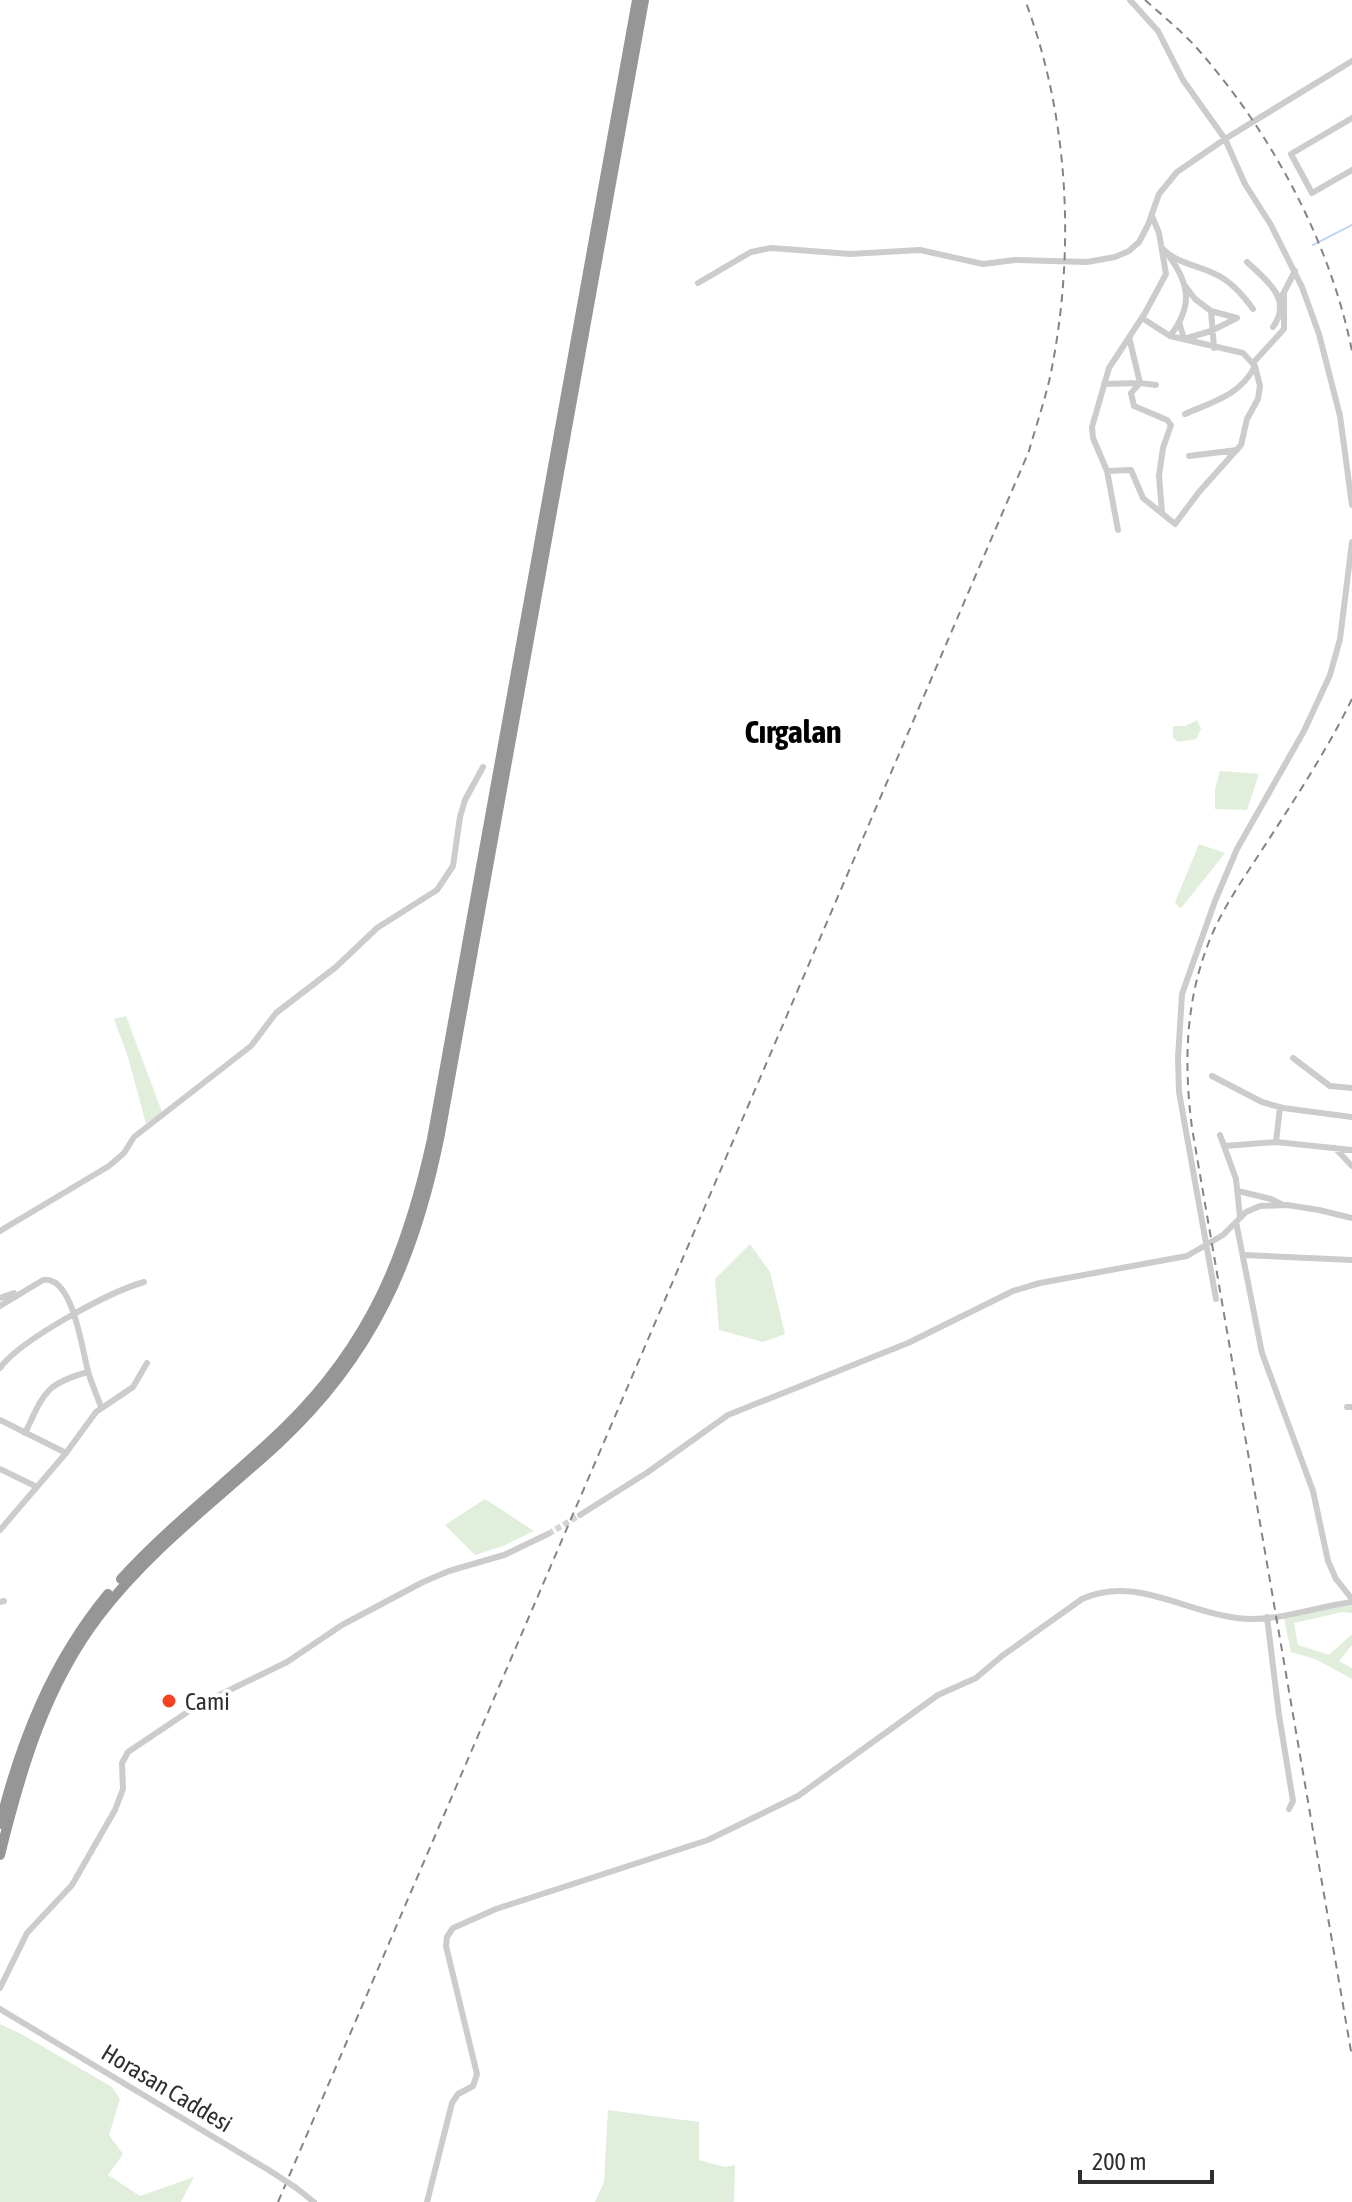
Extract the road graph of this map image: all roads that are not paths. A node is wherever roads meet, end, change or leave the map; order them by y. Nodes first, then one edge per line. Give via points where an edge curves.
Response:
1 (637, 0) edge
2 (644, 0) edge
3 (1130, 0) edge
4 (1352, 62) edge
5 (1352, 118) edge
6 (1225, 139) junction
7 (1352, 170) edge
8 (1152, 216) junction
9 (1160, 247) junction
10 (1169, 256) junction
11 (1247, 262) dead end
12 (1295, 271) junction
13 (698, 283) dead end
14 (1186, 287) junction
15 (1282, 296) junction
16 (1253, 309) dead end
17 (1211, 311) junction
18 (1142, 318) junction
19 (1179, 322) junction
20 (1273, 327) dead end
21 (1211, 331) junction
22 (1170, 336) junction
23 (1129, 337) junction
24 (1184, 339) junction
25 (1214, 348) junction
26 (1254, 364) junction
27 (1140, 383) junction
28 (1104, 384) junction
29 (1156, 385) dead end
30 (1185, 414) dead end
31 (1238, 450) junction
32 (1189, 456) dead end
33 (1107, 471) junction
34 (1352, 505) edge
35 (1162, 512) junction
36 (1118, 530) dead end
37 (1352, 542) edge
38 (483, 767) dead end
39 (1293, 1058) dead end
40 (1212, 1076) dead end
41 (1352, 1088) edge
42 (1280, 1107) junction
43 (1352, 1117) edge
44 (1220, 1135) dead end
45 (1276, 1142) junction
46 (1225, 1146) junction
47 (1335, 1148) junction
48 (1352, 1150) edge
49 (1352, 1166) edge
50 (1238, 1191) junction
51 (1281, 1205) junction
52 (1352, 1218) edge
53 (1238, 1219) junction
54 (0, 1231) edge
55 (1208, 1243) junction
56 (1243, 1255) junction
57 (1352, 1260) edge
58 (144, 1282) dead end
59 (25, 1290) junction
60 (0, 1298) edge
61 (1216, 1299) dead end
62 (0, 1306) edge
63 (75, 1314) junction
64 (147, 1363) dead end
65 (0, 1368) edge
66 (88, 1372) junction
67 (101, 1407) junction
68 (0, 1420) edge
69 (25, 1433) junction
70 (66, 1453) junction
71 (0, 1469) edge
72 (37, 1487) junction
73 (0, 1511) edge
74 (580, 1515) tunnel mouth
75 (10, 1518) junction
76 (0, 1530) edge
77 (548, 1534) tunnel mouth
78 (1352, 1600) edge
79 (1267, 1617) junction
80 (1289, 1809) dead end
81 (0, 1824) edge
82 (0, 1855) edge
83 (0, 1988) edge
84 (0, 2009) edge
85 (314, 2202) edge
86 (427, 2202) edge

1 - 81 highway via 432,1139 405,1241 370,1320 323,1387 144,1554 78,1633 38,1707
2 - 82 highway via 440,1134 415,1237 380,1317 330,1390 133,1576 84,1636 34,1736
3 - 6 street via 1158,31 1177,70
4 - 6 street
5 - 7 street via 1291,154 1312,193
6 - 8 street via 1169,180
6 - 12 street
8 - 9 street
8 - 13 street via 1131,249 1101,261 983,264 920,250 850,254 771,248 751,252
9 - 10 street
9 - 18 street via 1166,274
10 - 14 street
10 - 16 street via 1221,277
11 - 15 street
12 - 15 street
12 - 34 street via 1337,403
14 - 17 street
14 - 19 street
15 - 20 street
15 - 26 street via 1284,329
17 - 21 street
17 - 21 street via 1237,318
18 - 22 street
18 - 23 street
19 - 22 street
19 - 24 street
21 - 24 street
21 - 25 street
22 - 24 street
23 - 27 street
23 - 28 street
24 - 25 street
25 - 26 street via 1239,351
26 - 30 street via 1235,391
26 - 31 street via 1260,393
27 - 28 street
27 - 29 street
27 - 35 street via 1131,393 1133,404 1171,425 1159,476
28 - 33 street via 1092,430
31 - 32 street
31 - 35 street via 1175,524
33 - 35 street via 1131,470 1143,498
33 - 36 street
37 - 55 street via 1330,675 1237,849 1182,994 1178,1081
38 - 54 street via 460,817 453,866 437,890 377,928 276,1013 251,1046 134,1137 115,1162
39 - 41 street via 1333,1087
40 - 42 street
42 - 43 street
42 - 45 street
44 - 46 street
45 - 46 street
45 - 47 street
46 - 50 street
47 - 48 street
47 - 49 street
50 - 51 street
50 - 53 street
51 - 52 street
51 - 53 street via 1256,1208
53 - 55 street
53 - 56 street
55 - 61 street
55 - 74 street via 1187,1256 1040,1283 995,1298 908,1343 728,1415
56 - 57 street
56 - 78 street via 1262,1353 1313,1491 1328,1561
58 - 63 street
59 - 60 street
59 - 62 street
59 - 63 street via 53,1280
63 - 65 street via 13,1352
63 - 66 street
64 - 67 street via 131,1390
66 - 67 street
66 - 69 street via 45,1392
67 - 70 street
68 - 69 street
69 - 70 street
70 - 72 street
71 - 72 street
72 - 75 street
73 - 75 street
75 - 76 street
77 - 83 street via 423,1582 297,1656 195,1707 128,1752 115,1810 72,1885 27,1933
78 - 79 street
79 - 80 street via 1294,1802
79 - 86 street via 1239,1618 1148,1593 1087,1597 798,1796 708,1840 453,1928 446,1949 477,2074 473,2086 452,2103
84 - 85 street, Horasan Caddesi, bridge

